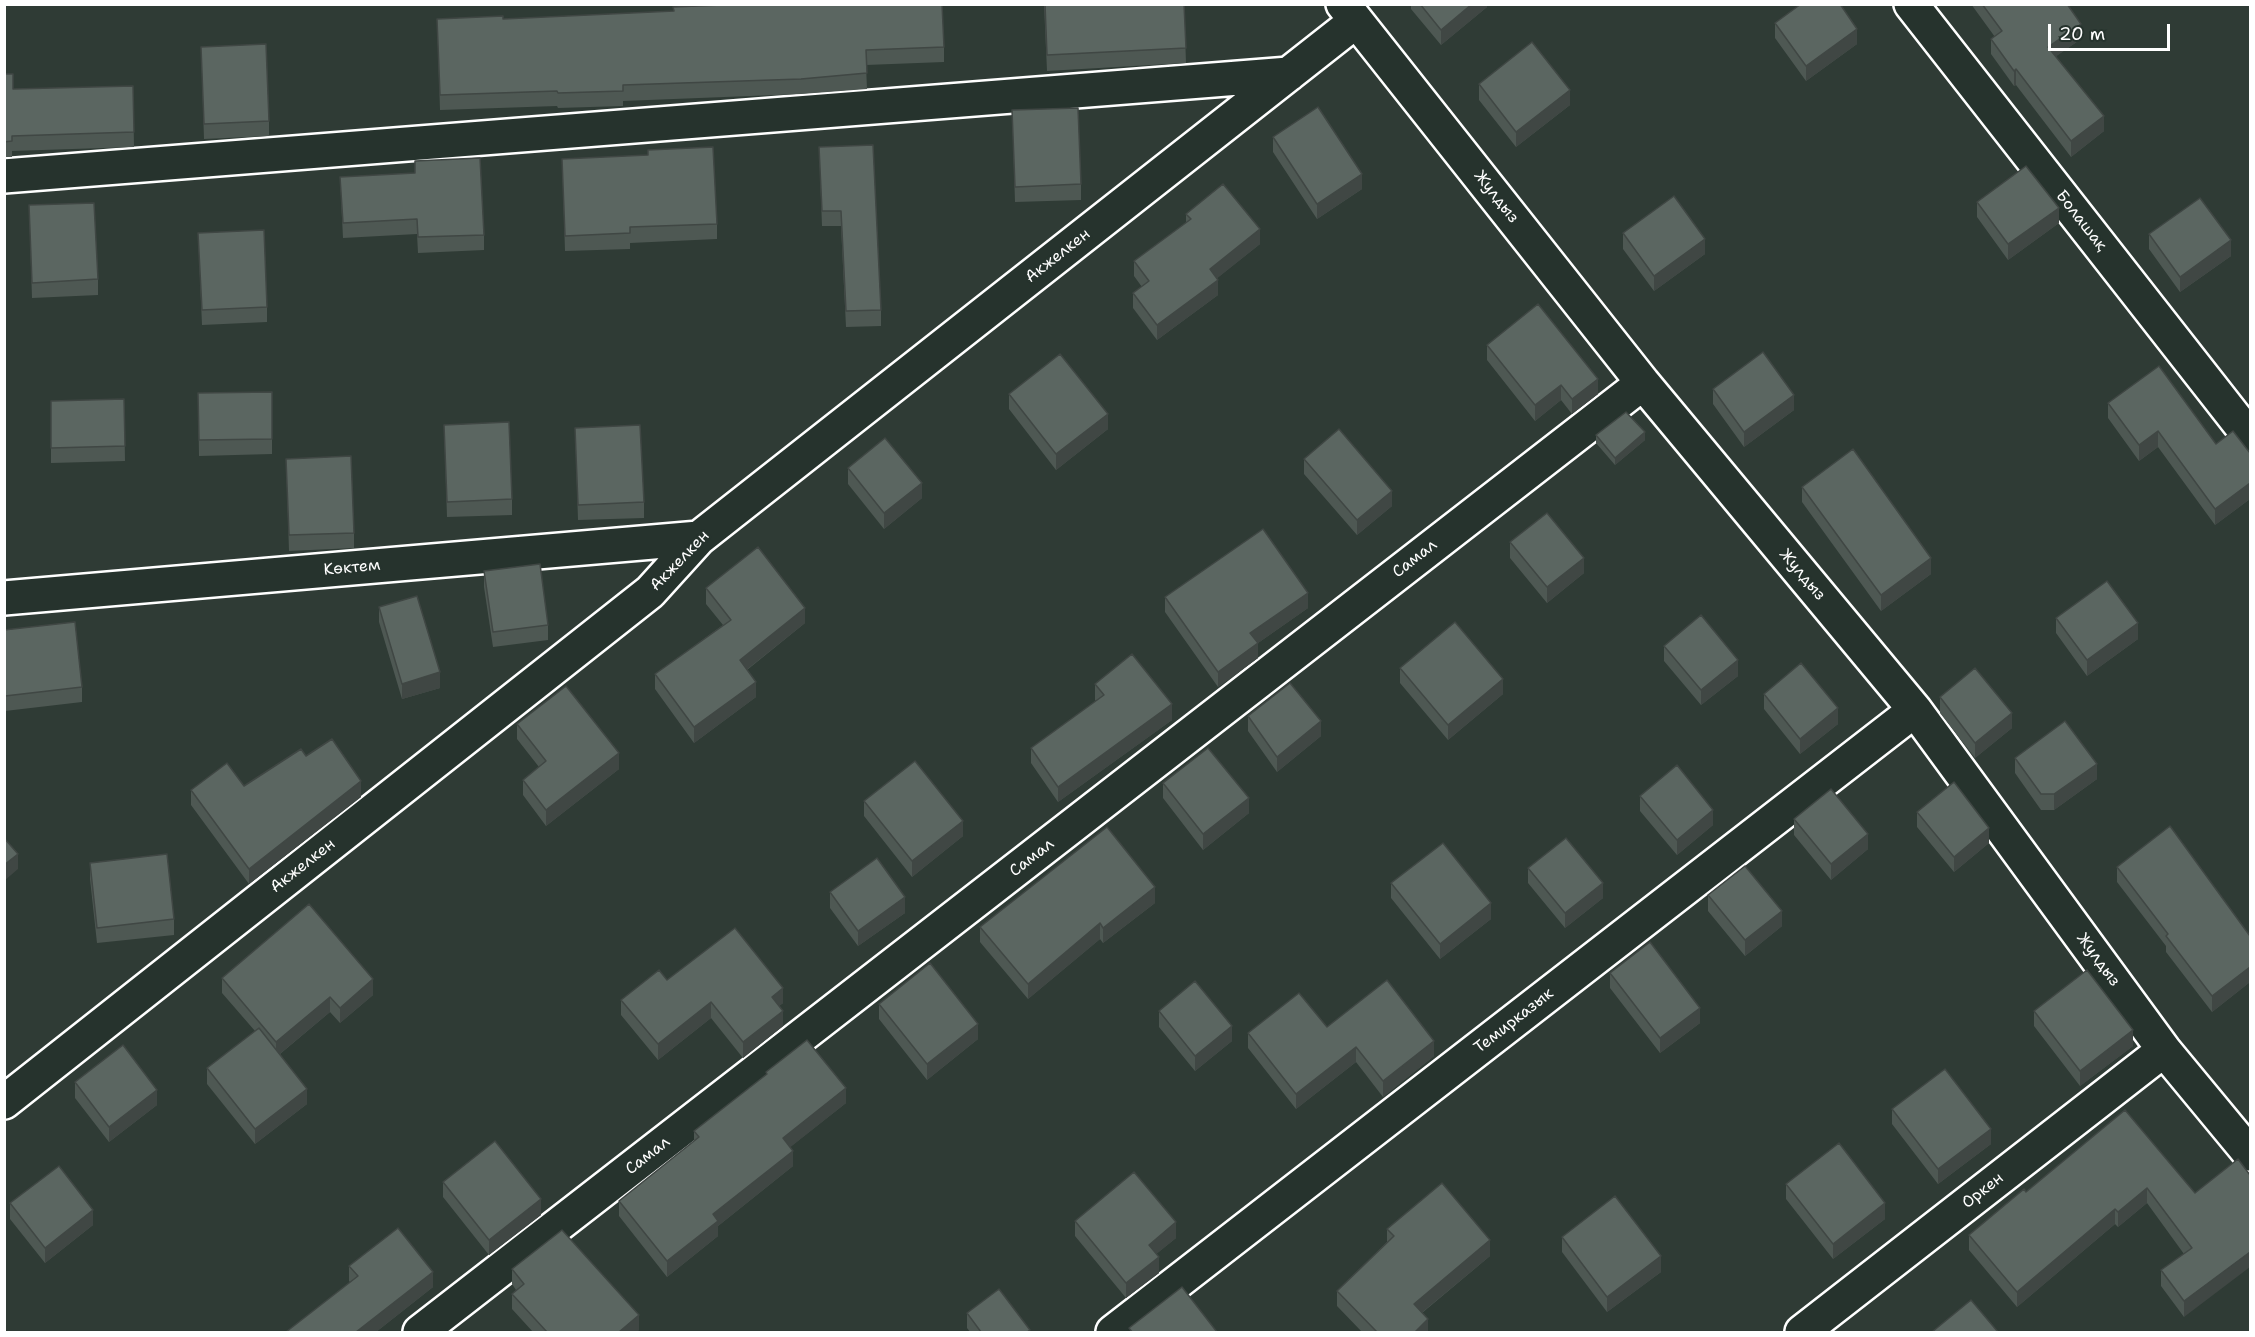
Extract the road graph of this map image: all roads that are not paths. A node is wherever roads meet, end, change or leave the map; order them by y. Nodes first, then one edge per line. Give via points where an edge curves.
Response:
1 (1911, 4) edge
2 (1350, 13) edge
3 (1289, 74) junction
4 (4, 176) edge
5 (1643, 382) junction
6 (2250, 437) edge
7 (699, 538) junction
8 (4, 598) edge
9 (1915, 710) junction
10 (2164, 1050) junction
11 (4, 1102) edge
12 (2250, 1154) edge
13 (420, 1332) edge
14 (1113, 1332) edge
15 (1802, 1332) edge

1 - 6 street, Болашақ
2 - 3 street, Акжелкен
2 - 5 street, Жулдыз
3 - 4 street
3 - 7 street, Акжелкен
5 - 9 street, Жулдыз
5 - 13 street, Самал
7 - 8 street, Көктем
7 - 11 street, Акжелкен via 650,592
9 - 10 street, Жулдыз
9 - 14 street, Темирказык
10 - 12 street, Жулдыз
10 - 15 street, Оркен

